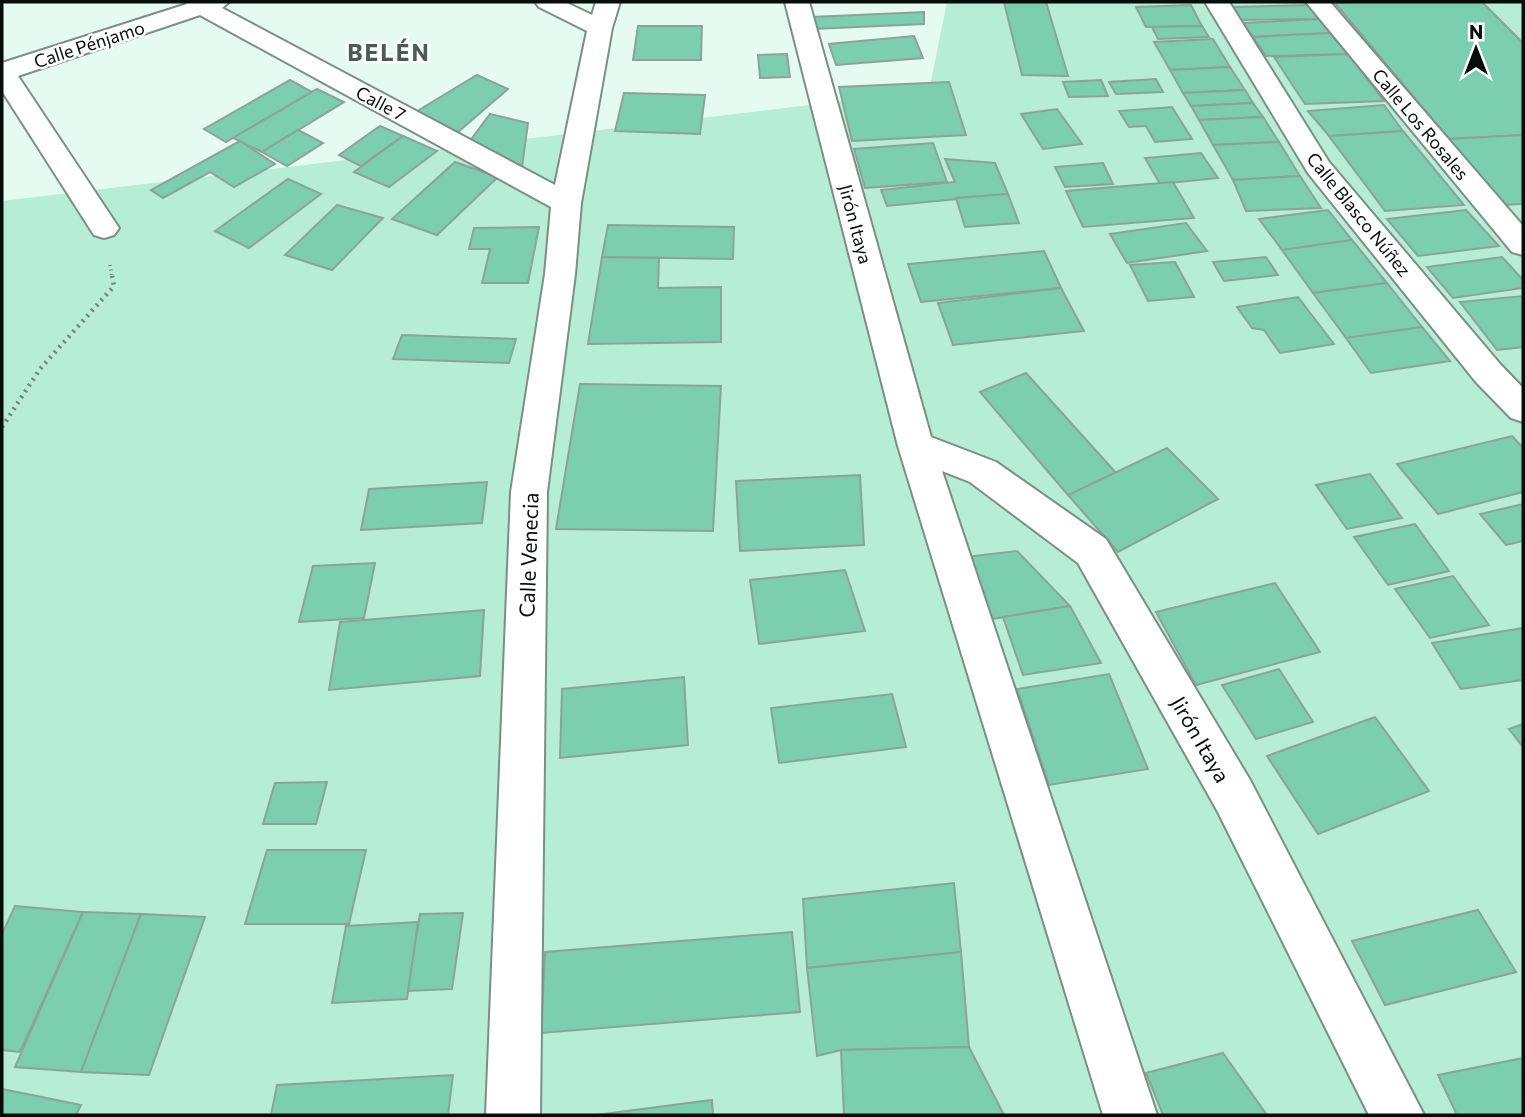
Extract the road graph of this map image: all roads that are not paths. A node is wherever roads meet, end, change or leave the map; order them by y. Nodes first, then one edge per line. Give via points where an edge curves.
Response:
1 (547, 2) edge
2 (797, 2) edge
3 (1217, 2) edge
4 (1318, 2) edge
5 (205, 4) edge
6 (604, 15) edge
7 (2, 72) edge
8 (566, 203) junction
9 (104, 228) road end
10 (1523, 245) edge
11 (1523, 368) edge
12 (1488, 373) junction
13 (1523, 409) edge
14 (916, 446) junction
15 (513, 1115) edge
16 (1130, 1115) edge
17 (1397, 1115) edge

1 - 6 street
2 - 14 street, Jirón Itaya
3 - 12 street, Calle Blasco Núñez via 1318,167
4 - 10 street, Calle Los Rosales
5 - 7 street, Calle Pénjamo
5 - 8 street, Calle 7
6 - 8 street, Calle Venecia
7 - 9 street
8 - 15 street, Calle Venecia via 529,492
11 - 12 street
12 - 13 street, Calle Blasco Núñez
14 - 16 street, Jirón Itaya
14 - 17 street, Jirón Itaya via 983,472 1092,551 1234,796

